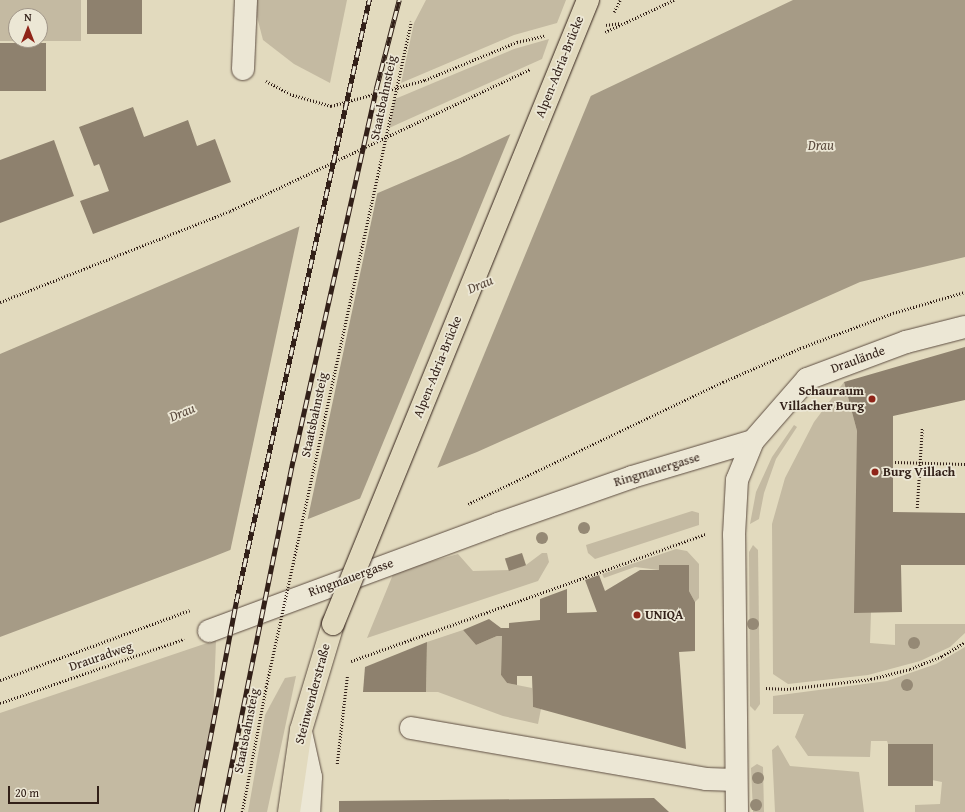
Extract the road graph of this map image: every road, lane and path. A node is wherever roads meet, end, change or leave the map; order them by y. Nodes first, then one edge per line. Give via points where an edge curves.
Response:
1 (246, 0) edge
2 (588, 0) edge
3 (674, 0) edge
4 (411, 22) dead end
5 (623, 23) junction
6 (600, 26) dead end
7 (603, 33) dead end
8 (547, 35) dead end
9 (533, 67) dead end
10 (243, 69) joint
11 (965, 292) edge
12 (0, 302) edge
13 (965, 327) edge
14 (922, 428) dead end
15 (754, 441) junction
16 (895, 462) dead end
17 (920, 462) junction
18 (965, 464) edge
19 (466, 505) dead end
20 (917, 508) dead end
21 (706, 534) dead end
22 (298, 570) dead end
23 (283, 576) dead end
24 (194, 609) dead end
25 (333, 624) joint
26 (209, 631) joint
27 (965, 642) edge
28 (351, 654) dead end
29 (348, 669) dead end
30 (0, 680) edge
31 (766, 688) dead end
32 (0, 703) edge
33 (411, 728) dead end
34 (301, 730) junction
35 (336, 772) dead end
36 (736, 780) junction
37 (242, 812) edge
38 (289, 812) edge
39 (309, 812) edge
40 (737, 812) edge

1 - 10 street
2 - 25 main road, Alpen-Adria-Brücke, bridge
3 - 5 path
4 - 37 path, Staatsbahnsteig, bridge via 266,687
5 - 6 path
5 - 7 path
8 - 10 path via 517,42 425,80 331,106 290,94
9 - 12 path via 230,211
11 - 19 path via 893,313 802,348 723,382
13 - 15 street, Draulände via 906,342 807,379
14 - 17 path
15 - 26 street, Ringmauergasse via 632,477
15 - 36 street via 737,480 734,535
16 - 17 path
17 - 18 path
17 - 20 path
21 - 28 path via 349,661
22 - 23 path
24 - 30 path
25 - 34 main road, Steinwenderstraße
26 - 32 path, Drauradweg
27 - 31 path via 942,656 910,669 871,679 786,689
29 - 35 path
33 - 36 street via 706,779
34 - 38 main road, Steinwenderstraße
34 - 39 street via 311,777
36 - 40 street

